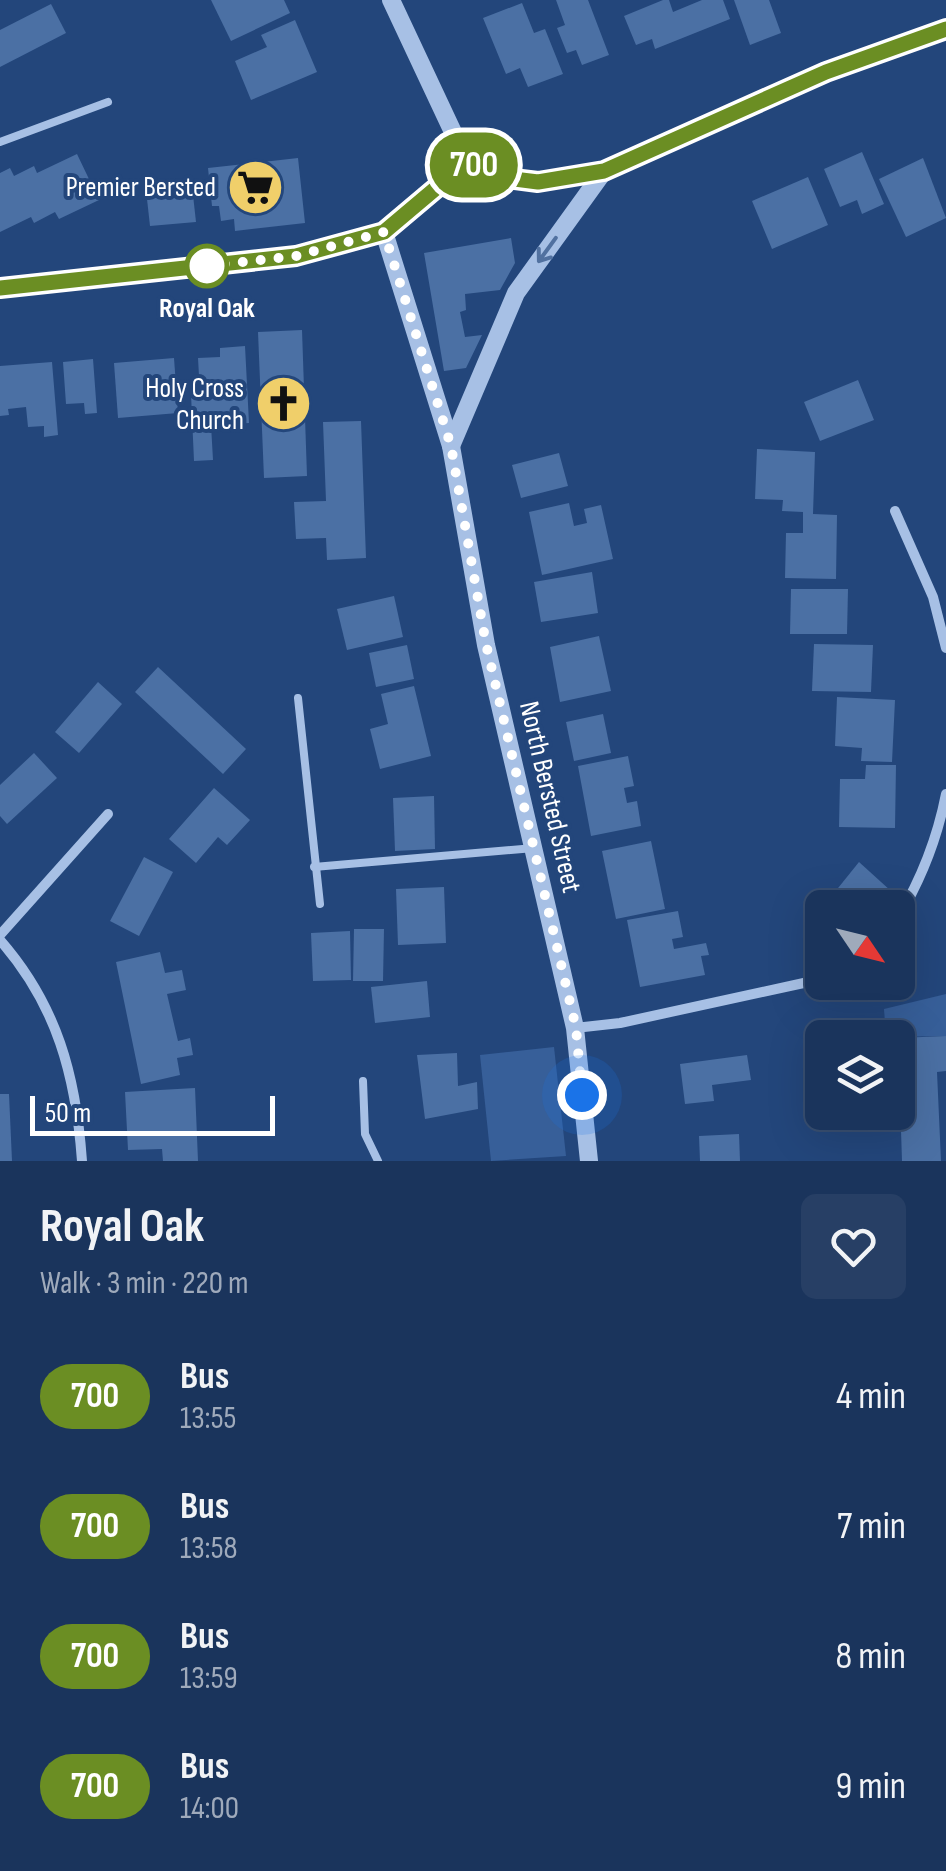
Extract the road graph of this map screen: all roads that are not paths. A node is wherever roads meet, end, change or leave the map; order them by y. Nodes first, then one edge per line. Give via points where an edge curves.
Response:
1 (391, 0) edge
2 (946, 29) edge
3 (108, 102) dead end
4 (0, 142) edge
5 (467, 162) junction
6 (604, 171) junction
7 (384, 232) junction
8 (0, 288) edge
9 (451, 446) junction
10 (895, 510) dead end
11 (946, 648) edge
12 (298, 698) dead end
13 (946, 794) edge
14 (108, 814) dead end
15 (534, 848) junction
16 (314, 867) junction
17 (914, 890) edge
18 (320, 904) dead end
19 (0, 937) edge
20 (805, 983) edge
21 (576, 1028) junction
22 (363, 1081) dead end
23 (82, 1161) edge
24 (378, 1161) edge
25 (589, 1161) edge

1 - 5 street
2 - 6 main road via 826,72
3 - 4 lane
5 - 6 main road via 498,177 538,182
5 - 7 main road
6 -> 9 street via 516,292
7 - 8 main road via 296,256
7 - 9 street, North Bersted Street
9 - 15 street, North Bersted Street via 486,644
10 - 11 street via 933,597
12 - 16 lane
13 - 17 street
14 - 19 street
15 - 16 lane
15 - 21 street, North Bersted Street
16 - 18 lane
19 - 23 street via 59,1028 78,1095
20 - 21 street
21 - 25 street, North Bersted Street
22 - 24 lane via 365,1134

